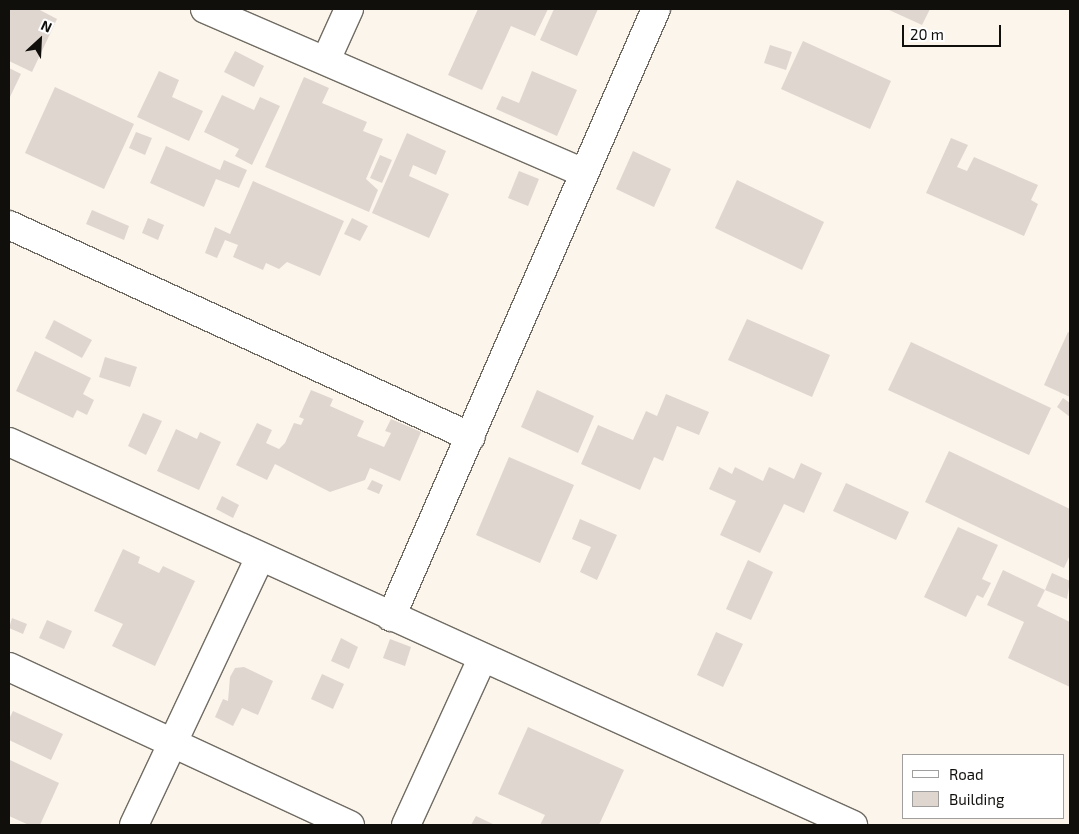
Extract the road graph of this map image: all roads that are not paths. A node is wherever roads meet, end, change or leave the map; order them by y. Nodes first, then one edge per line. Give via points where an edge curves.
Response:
1 (205, 9) edge
2 (349, 9) edge
3 (656, 9) edge
4 (326, 60) junction
5 (584, 172) junction
6 (9, 225) edge
7 (471, 437) junction
8 (9, 442) edge
9 (260, 557) junction
10 (391, 618) junction
11 (482, 659) junction
12 (9, 668) edge
13 (171, 745) junction
14 (134, 825) edge
15 (350, 825) edge
16 (406, 825) edge
17 (853, 825) edge

1 - 4 street
2 - 4 street
3 - 5 street
4 - 5 street
5 - 7 street
6 - 7 street
7 - 10 street
8 - 9 street
9 - 10 street
9 - 13 street
10 - 11 street
11 - 16 street
11 - 17 street
12 - 13 street
13 - 14 street
13 - 15 street

